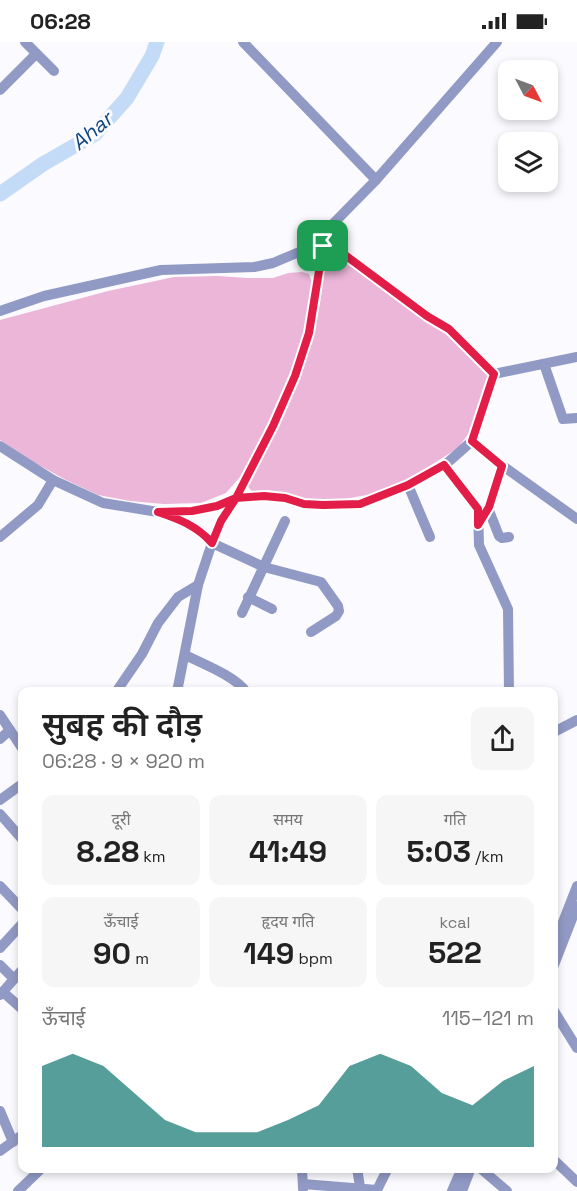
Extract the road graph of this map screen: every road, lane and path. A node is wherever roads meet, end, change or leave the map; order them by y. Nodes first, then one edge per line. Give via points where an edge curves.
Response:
1 (25, 42) edge
2 (243, 42) edge
3 (497, 42) edge
4 (36, 54) junction
5 (54, 71) dead end
6 (0, 90) edge
7 (376, 180) junction
8 (324, 233) junction
9 (323, 246) junction
10 (0, 311) edge
11 (577, 357) edge
12 (544, 364) junction
13 (494, 374) junction
14 (577, 418) edge
15 (472, 441) junction
16 (0, 446) edge
17 (444, 465) junction
18 (502, 466) junction
19 (53, 480) junction
20 (408, 485) junction
21 (236, 498) junction
22 (488, 508) junction
23 (158, 512) junction
24 (577, 519) edge
25 (285, 521) dead end
26 (478, 525) junction
27 (0, 537) edge
28 (430, 537) dead end
29 (509, 537) dead end
30 (212, 543) junction
31 (264, 567) junction
32 (198, 585) junction
33 (248, 597) junction
34 (272, 609) dead end
35 (242, 613) dead end
36 (311, 632) dead end
37 (185, 655) junction
38 (119, 687) edge
39 (178, 687) edge
40 (243, 687) edge
41 (509, 687) edge
42 (0, 715) edge
43 (577, 720) edge
44 (10, 730) junction
45 (558, 730) edge
46 (0, 739) edge
47 (18, 742) edge
48 (18, 786) edge
49 (0, 800) edge
50 (0, 814) edge
51 (18, 834) edge
52 (0, 886) edge
53 (577, 886) edge
54 (18, 905) edge
55 (577, 906) edge
56 (18, 928) edge
57 (558, 930) edge
58 (0, 948) edge
59 (558, 955) edge
60 (0, 965) edge
61 (18, 975) edge
62 (15, 979) junction
63 (1, 993) edge
64 (18, 1006) edge
65 (558, 1017) edge
66 (577, 1048) edge
67 (0, 1111) edge
68 (18, 1138) edge
69 (13, 1142) junction
70 (0, 1151) edge
71 (558, 1164) edge
72 (37, 1173) edge
73 (358, 1173) edge
74 (386, 1173) edge
75 (460, 1173) edge
76 (469, 1173) edge
77 (486, 1173) edge
78 (577, 1182) edge
79 (303, 1187) edge
80 (360, 1187) junction
81 (377, 1190) edge
82 (18, 1191) edge
83 (452, 1191) edge
84 (462, 1191) edge
85 (507, 1191) edge

1 - 4 street
2 - 7 street
3 - 7 street
4 - 5 street
4 - 6 street
7 - 8 street
8 - 9 street
8 - 10 street via 304,250 273,263 161,270 44,296
9 - 13 street via 345,255 449,329
9 - 21 street via 309,333 295,376
11 - 12 street
12 - 13 street
12 - 14 street via 563,419
13 - 15 street
15 - 17 street
15 - 18 street
16 - 19 street
17 - 20 street
17 - 26 street via 478,509
18 - 22 street
18 - 24 street
19 - 23 street via 103,503
19 - 27 street via 38,505
20 - 21 street via 360,504 304,504 264,496
20 - 28 street
21 - 23 street via 192,511
21 - 30 street
22 - 26 street
22 - 29 street via 499,536
23 - 30 street via 187,523
25 - 31 street
26 - 41 street via 479,545 508,609
30 - 31 street
30 - 32 street
31 - 33 street
31 - 36 street via 321,582 339,611
32 - 37 street
32 - 38 street via 178,597
33 - 34 street
33 - 35 street
37 - 39 street
37 - 40 street
42 - 44 street
43 - 45 street
44 - 46 street
44 - 47 street
48 - 49 street
50 - 51 street
52 - 54 street
53 - 57 street
55 - 59 street
56 - 58 street
60 - 62 street
61 - 62 street
62 - 63 street
63 - 64 street
65 - 66 street
67 - 69 street
68 - 69 street
69 - 70 street
71 - 78 street
72 - 82 street
73 - 80 street
74 - 81 street
75 - 83 street
76 - 84 street
77 - 85 street
79 - 80 street
80 - 81 street

